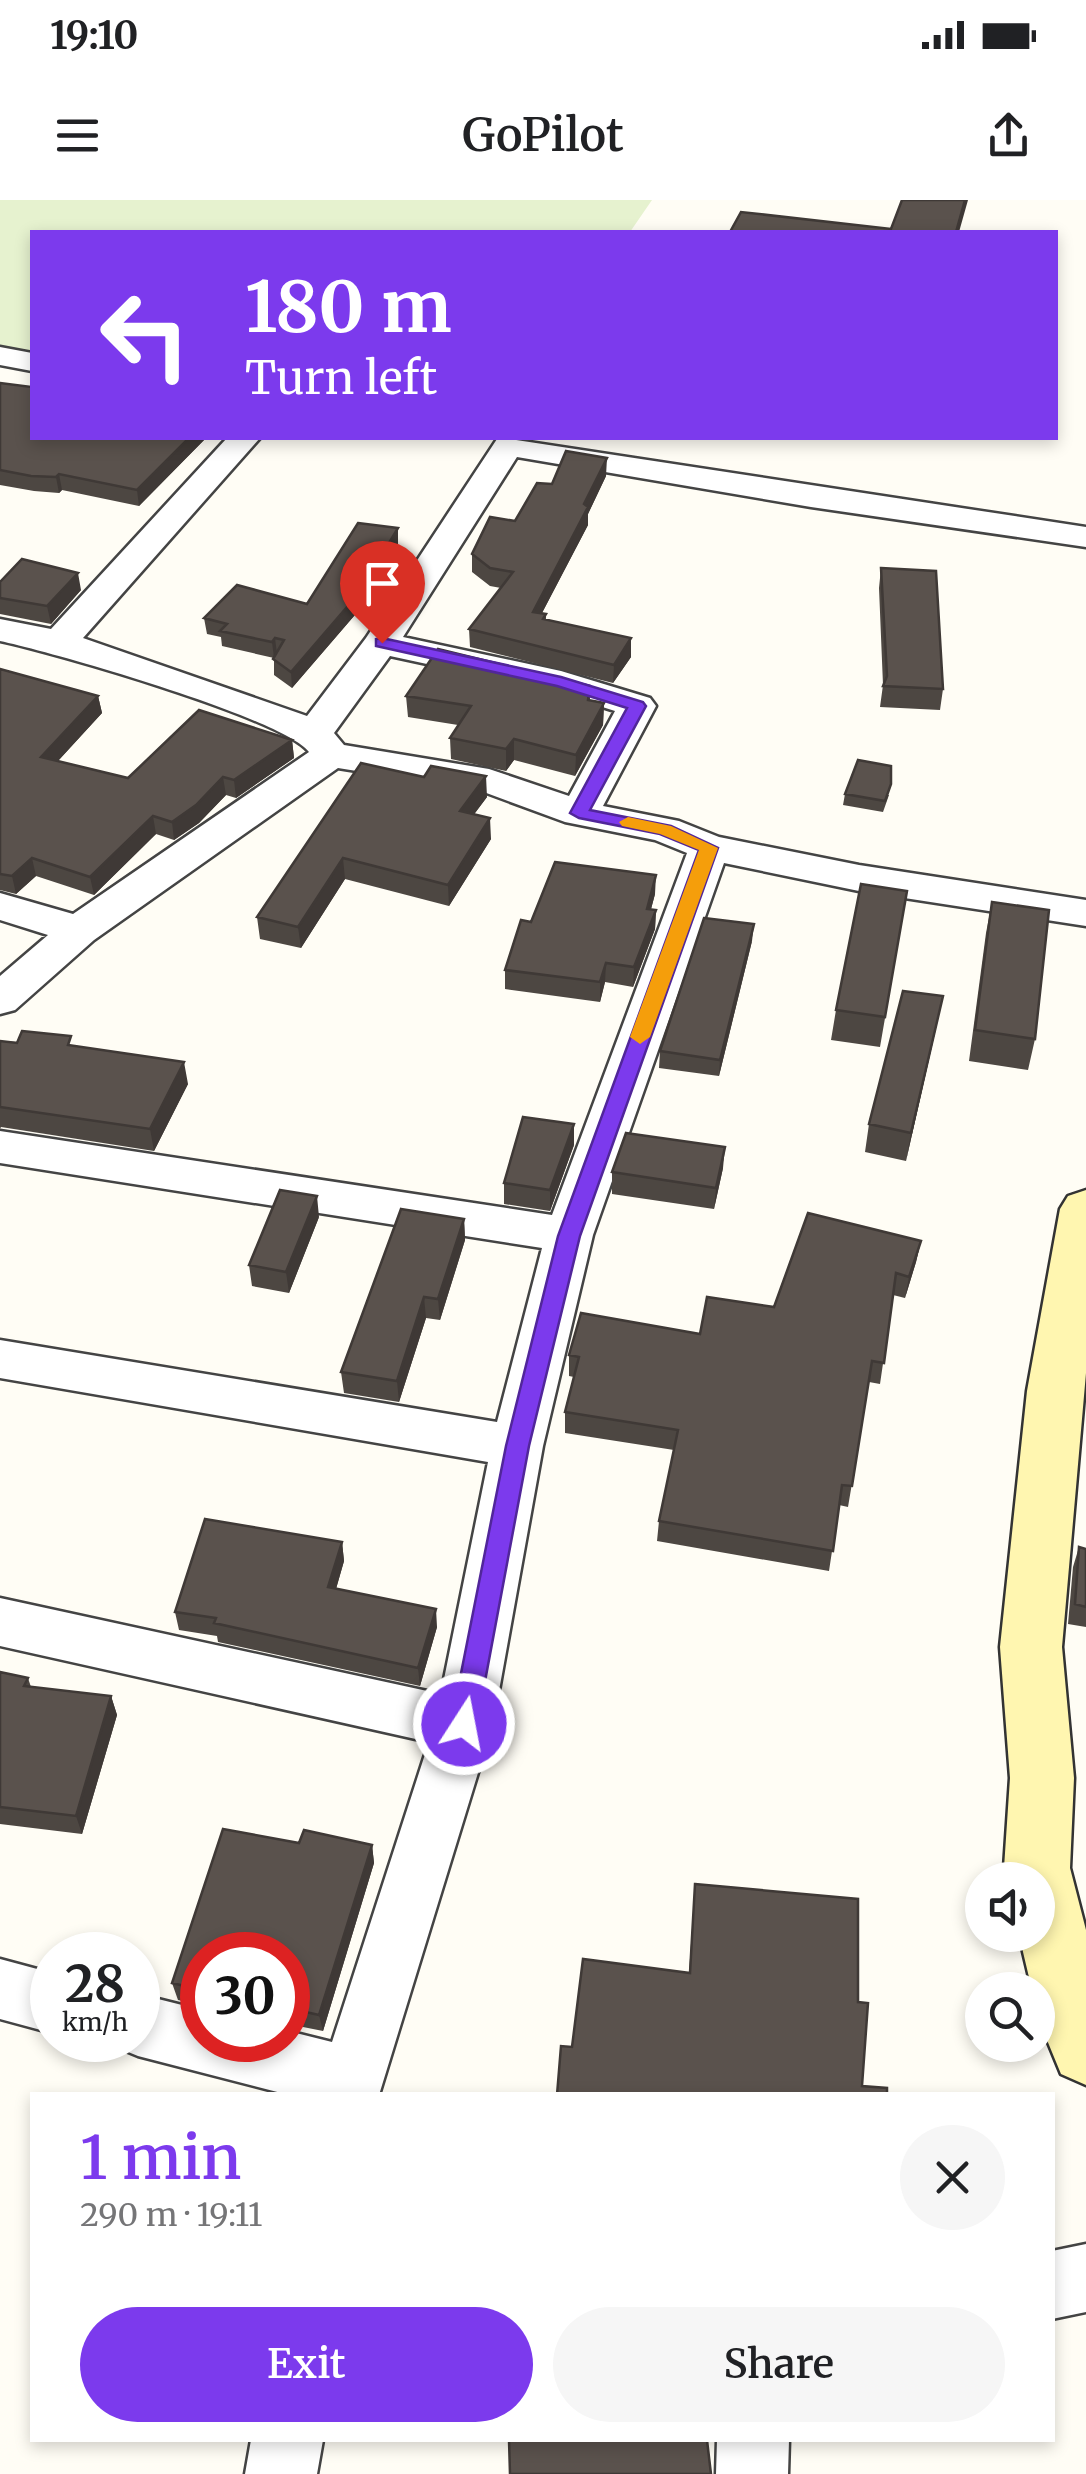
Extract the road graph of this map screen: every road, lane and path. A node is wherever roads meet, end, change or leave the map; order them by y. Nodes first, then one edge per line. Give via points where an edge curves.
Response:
1 (0, 356) edge
2 (30, 362) edge
3 (242, 440) edge
4 (482, 440) edge
5 (508, 446) junction
6 (1086, 537) edge
7 (0, 630) edge
8 (60, 642) junction
9 (382, 643) junction
10 (322, 744) junction
11 (579, 813) junction
12 (709, 848) junction
13 (0, 906) edge
14 (1086, 913) edge
15 (80, 930) junction
16 (0, 1000) edge
17 (0, 1147) edge
18 (1086, 1208) edge
19 (569, 1236) junction
20 (0, 1358) edge
21 (1070, 1395) edge
22 (518, 1446) junction
23 (0, 1622) edge
24 (464, 1724) junction
25 (0, 1989) edge
26 (30, 1997) edge
27 (160, 2031) edge
28 (1086, 2050) edge
29 (348, 2087) edge
30 (1086, 2278) edge
31 (1055, 2284) edge
32 (287, 2442) edge
33 (753, 2442) edge
34 (281, 2474) edge
35 (752, 2474) edge

1 - 2 street
3 - 8 street
4 - 5 street
5 - 6 street
5 - 9 street
7 - 8 street
8 - 10 street via 247,705
9 - 10 street
9 - 11 street via 561,682 637,706
10 - 11 street via 489,781
10 - 15 street
11 - 12 street via 665,830
12 - 14 street
12 - 19 street
13 - 15 street
15 - 16 street
17 - 19 street
18 - 21 main road
19 - 22 street
20 - 22 street
21 - 28 main road via 1031,1647 1042,1778 1037,1868
22 - 24 street
23 - 24 street
24 - 29 street
25 - 26 street
27 - 29 street
30 - 31 street
32 - 34 street
33 - 35 street

